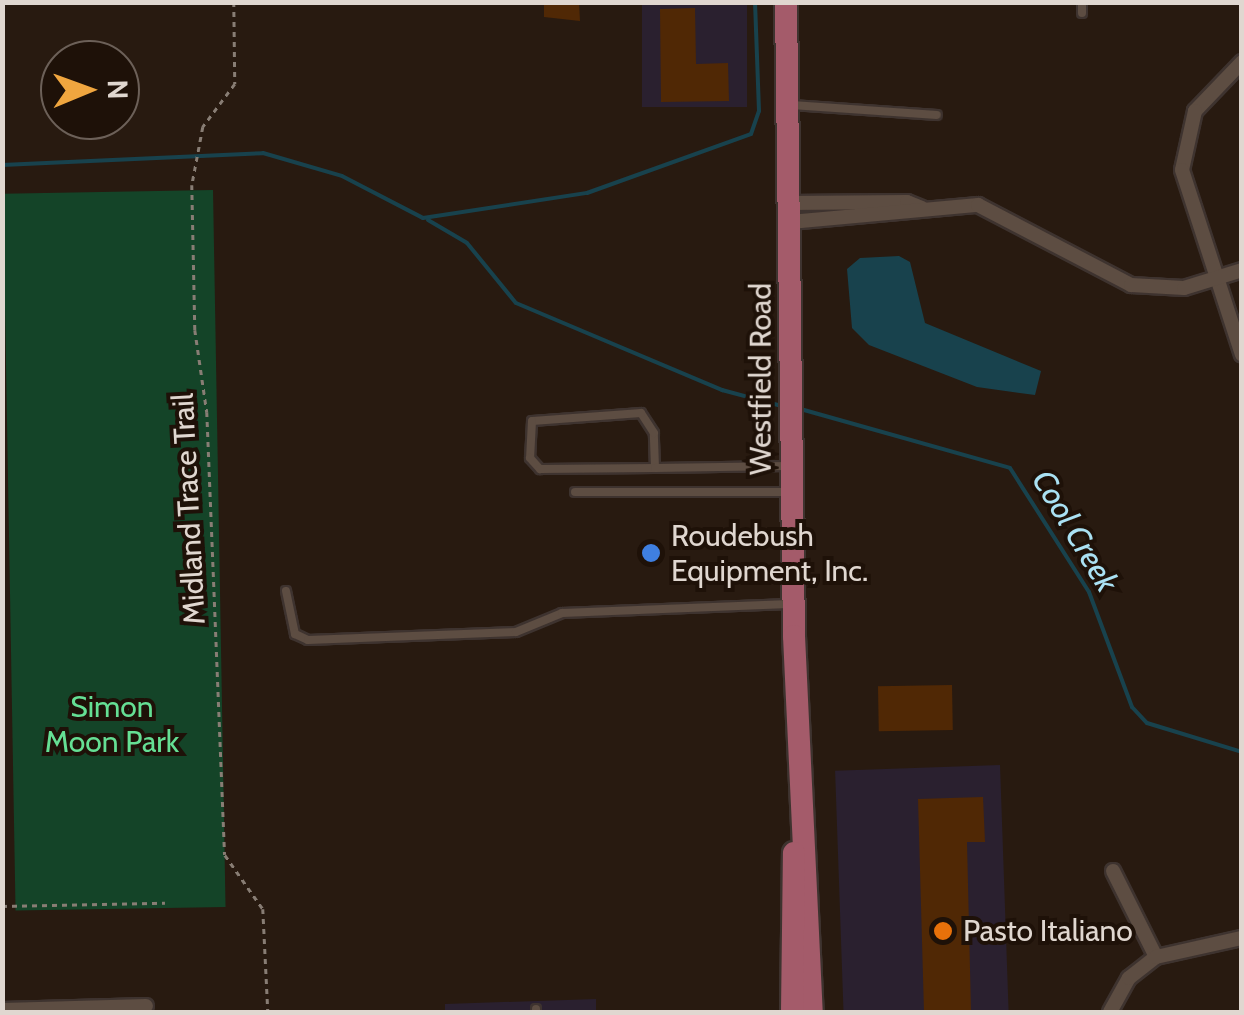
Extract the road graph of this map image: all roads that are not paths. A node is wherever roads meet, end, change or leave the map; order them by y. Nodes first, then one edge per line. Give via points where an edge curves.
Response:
1 (786, 8) edge
2 (1242, 62) edge
3 (787, 104) junction
4 (937, 115) dead end
5 (789, 213) junction
6 (1242, 270) edge
7 (1215, 279) junction
8 (1242, 354) edge
9 (792, 466) junction
10 (655, 468) junction
11 (574, 492) dead end
12 (792, 492) junction
13 (286, 591) dead end
14 (793, 604) junction
15 (799, 805) junction
16 (1113, 871) dead end
17 (1242, 938) edge
18 (1156, 958) junction
19 (146, 1006) dead end
20 (2, 1010) edge
21 (792, 1012) edge
22 (812, 1012) edge
23 (1110, 1012) edge

1 - 3 main road, Westfield Road
2 - 7 street via 1195,110 1182,154 1184,186
3 - 4 lane
3 - 5 main road, Westfield Road
5 - 7 street via 906,202 994,210 1098,274 1131,285 1184,288
5 - 9 main road, Westfield Road
6 - 7 street
7 - 8 street
9 - 10 lane
9 - 12 main road, Westfield Road
10 - 10 lane via 540,468 530,458 532,421 640,413 654,433
11 - 12 lane
12 - 14 main road, Westfield Road
13 - 14 lane via 296,634 308,640 516,632 562,612
14 - 15 main road, Westfield Road
15 - 21 main road, Westfield Road via 790,900
15 - 22 main road, Westfield Road
16 - 18 street
17 - 18 street
18 - 23 street via 1129,978
19 - 20 street

